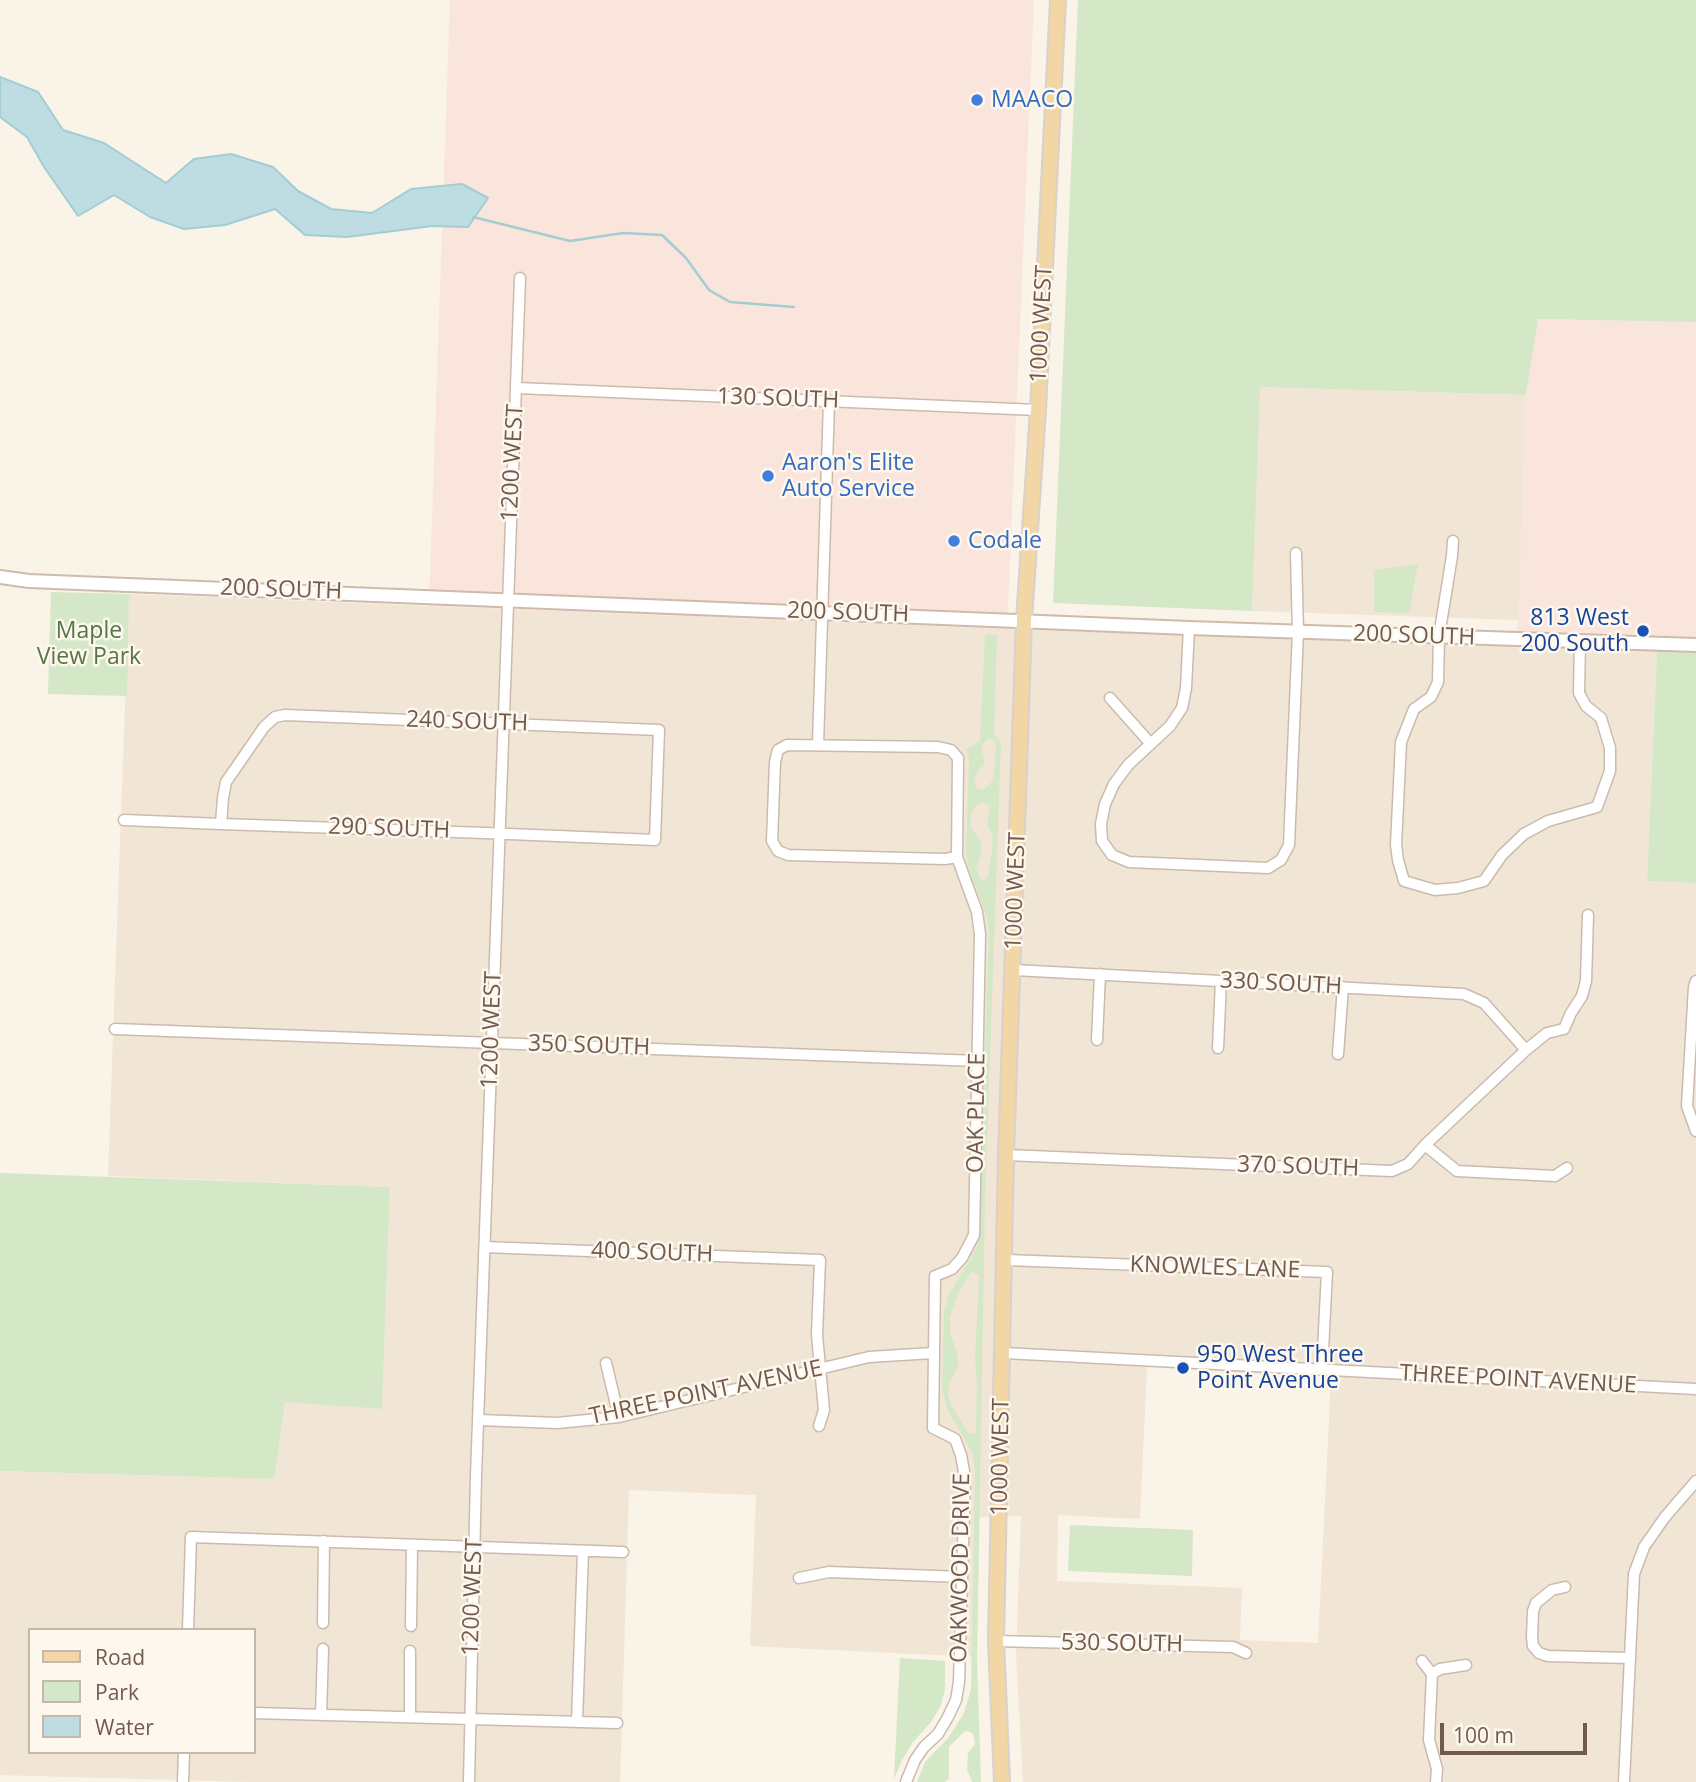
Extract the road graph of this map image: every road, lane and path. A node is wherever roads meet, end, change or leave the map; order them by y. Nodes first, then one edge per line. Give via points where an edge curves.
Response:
1 (1058, 0) edge
2 (520, 278) dead end
3 (517, 388) junction
4 (830, 402) junction
5 (1038, 410) junction
6 (1453, 541) dead end
7 (1296, 553) dead end
8 (0, 577) edge
9 (507, 599) junction
10 (821, 611) junction
11 (1024, 620) junction
12 (1189, 628) junction
13 (1297, 632) junction
14 (1439, 636) junction
15 (1580, 641) junction
16 (1696, 645) edge
17 (1110, 698) dead end
18 (503, 723) junction
19 (1150, 743) junction
20 (818, 744) junction
21 (124, 820) dead end
22 (221, 824) junction
23 (499, 833) junction
24 (655, 840) joint
25 (957, 857) junction
26 (1588, 915) dead end
27 (1014, 970) junction
28 (1100, 974) junction
29 (1221, 981) junction
30 (1696, 981) edge
31 (1343, 987) junction
32 (115, 1029) dead end
33 (1097, 1040) dead end
34 (491, 1042) junction
35 (1218, 1048) dead end
36 (1526, 1050) junction
37 (1338, 1054) dead end
38 (978, 1060) junction
39 (1696, 1131) edge
40 (1425, 1145) junction
41 (1006, 1155) junction
42 (1567, 1168) dead end
43 (485, 1247) junction
44 (1006, 1260) junction
45 (933, 1353) junction
46 (1004, 1353) junction
47 (606, 1363) dead end
48 (821, 1368) junction
49 (1322, 1370) junction
50 (1696, 1389) edge
51 (619, 1417) junction
52 (479, 1420) junction
53 (819, 1426) dead end
54 (1696, 1481) edge
55 (324, 1541) junction
56 (412, 1545) junction
57 (474, 1547) junction
58 (583, 1551) junction
59 (623, 1552) dead end
60 (962, 1577) junction
61 (799, 1578) dead end
62 (1565, 1587) dead end
63 (323, 1623) dead end
64 (411, 1626) dead end
65 (188, 1628) edge
66 (996, 1641) junction
67 (323, 1649) dead end
68 (410, 1651) dead end
69 (1246, 1653) dead end
70 (1629, 1658) junction
71 (1422, 1661) dead end
72 (1466, 1665) dead end
73 (1432, 1674) junction
74 (256, 1713) edge
75 (321, 1715) junction
76 (410, 1717) junction
77 (469, 1719) junction
78 (577, 1722) junction
79 (618, 1723) dead end
80 (184, 1754) edge
81 (183, 1782) edge
82 (469, 1782) edge
83 (906, 1782) edge
84 (1002, 1782) edge
85 (1436, 1782) edge
86 (1624, 1782) edge

1 - 5 main road, 1000 WEST
2 - 3 street, 1200 WEST
3 - 4 street, 130 SOUTH
3 - 9 street, 1200 WEST
4 - 5 street, 130 SOUTH
4 - 10 street
5 - 11 main road, 1000 WEST
6 - 14 street
7 - 13 street
8 - 9 street, 200 SOUTH
9 - 10 street, 200 SOUTH
9 - 18 street, 1200 WEST
10 - 11 street, 200 SOUTH
10 - 20 street
11 - 12 street, 200 SOUTH
11 - 27 main road, 1000 WEST
12 - 13 street, 200 SOUTH
12 - 19 street via 1182,708
13 - 14 street, 200 SOUTH
13 - 19 street via 1290,845 1281,860 1268,867 1129,862 1112,855 1102,841 1105,804 1128,765
14 - 15 street, 200 SOUTH
14 - 15 street via 1437,682 1430,697 1414,709 1401,742 1396,845 1404,881 1435,890 1484,881 1524,834 1548,821 1597,807 1610,771 1610,748 1601,718 1579,693
15 - 16 street, 200 SOUTH
17 - 19 street
18 - 22 street, 240 SOUTH via 275,717 226,782
18 - 23 street, 1200 WEST
18 - 24 street, 240 SOUTH via 659,730
20 - 25 street, OAK PLACE via 951,750 958,758
20 - 25 street, OAK PLACE via 787,745 778,750 772,841 778,851 788,855
21 - 22 street, 290 SOUTH
22 - 23 street, 290 SOUTH
23 - 24 street, 290 SOUTH
23 - 34 street, 1200 WEST
25 - 38 street, OAK PLACE via 980,934
26 - 36 street, 370 SOUTH via 1582,996 1564,1029 1547,1033
27 - 28 street, 330 SOUTH
27 - 41 main road, 1000 WEST
28 - 29 street, 330 SOUTH
28 - 33 street
29 - 31 street, 330 SOUTH
29 - 35 street
30 - 39 street via 1688,1106
31 - 36 street, 330 SOUTH via 1474,997
31 - 37 street
32 - 34 street, 350 SOUTH
34 - 38 street, 350 SOUTH
34 - 43 street, 1200 WEST
36 - 40 street, 370 SOUTH
38 - 45 street, OAK PLACE via 974,1235 952,1269 935,1276
40 - 41 street, 370 SOUTH via 1408,1164 1392,1171
40 - 42 street via 1457,1171 1555,1176
41 - 44 main road, 1000 WEST
43 - 48 street, 400 SOUTH via 820,1260 817,1335
43 - 52 street, 1200 WEST
44 - 46 main road, 1000 WEST
44 - 49 street, KNOWLES LANE via 1327,1272
45 - 48 street, THREE POINT AVENUE via 869,1357
45 - 60 street, OAKWOOD DRIVE via 933,1428 955,1439 965,1477
46 - 49 street, THREE POINT AVENUE
46 - 66 main road, 1000 WEST
47 - 51 street
48 - 51 street, THREE POINT AVENUE
48 - 53 street via 824,1409
49 - 50 street, THREE POINT AVENUE
51 - 52 street, THREE POINT AVENUE via 557,1423
52 - 57 street, 1200 WEST
54 - 70 street via 1644,1547 1634,1574
55 - 56 street
55 - 63 street
55 - 65 street via 191,1536
56 - 57 street
56 - 64 street
57 - 58 street
57 - 77 street, 1200 WEST
58 - 59 street
58 - 78 street
60 - 61 street via 829,1572
60 - 83 street, OAKWOOD DRIVE via 956,1700 915,1760
62 - 70 street via 1543,1595 1533,1611 1533,1646 1539,1653
66 - 69 street, 530 SOUTH via 1233,1647
66 - 84 main road, 1000 WEST
67 - 75 street
68 - 76 street
70 - 86 street
71 - 73 street
72 - 73 street
73 - 85 street via 1429,1740
74 - 75 street
75 - 76 street
76 - 77 street
77 - 78 street
77 - 82 street, 1200 WEST
78 - 79 street
80 - 81 street

